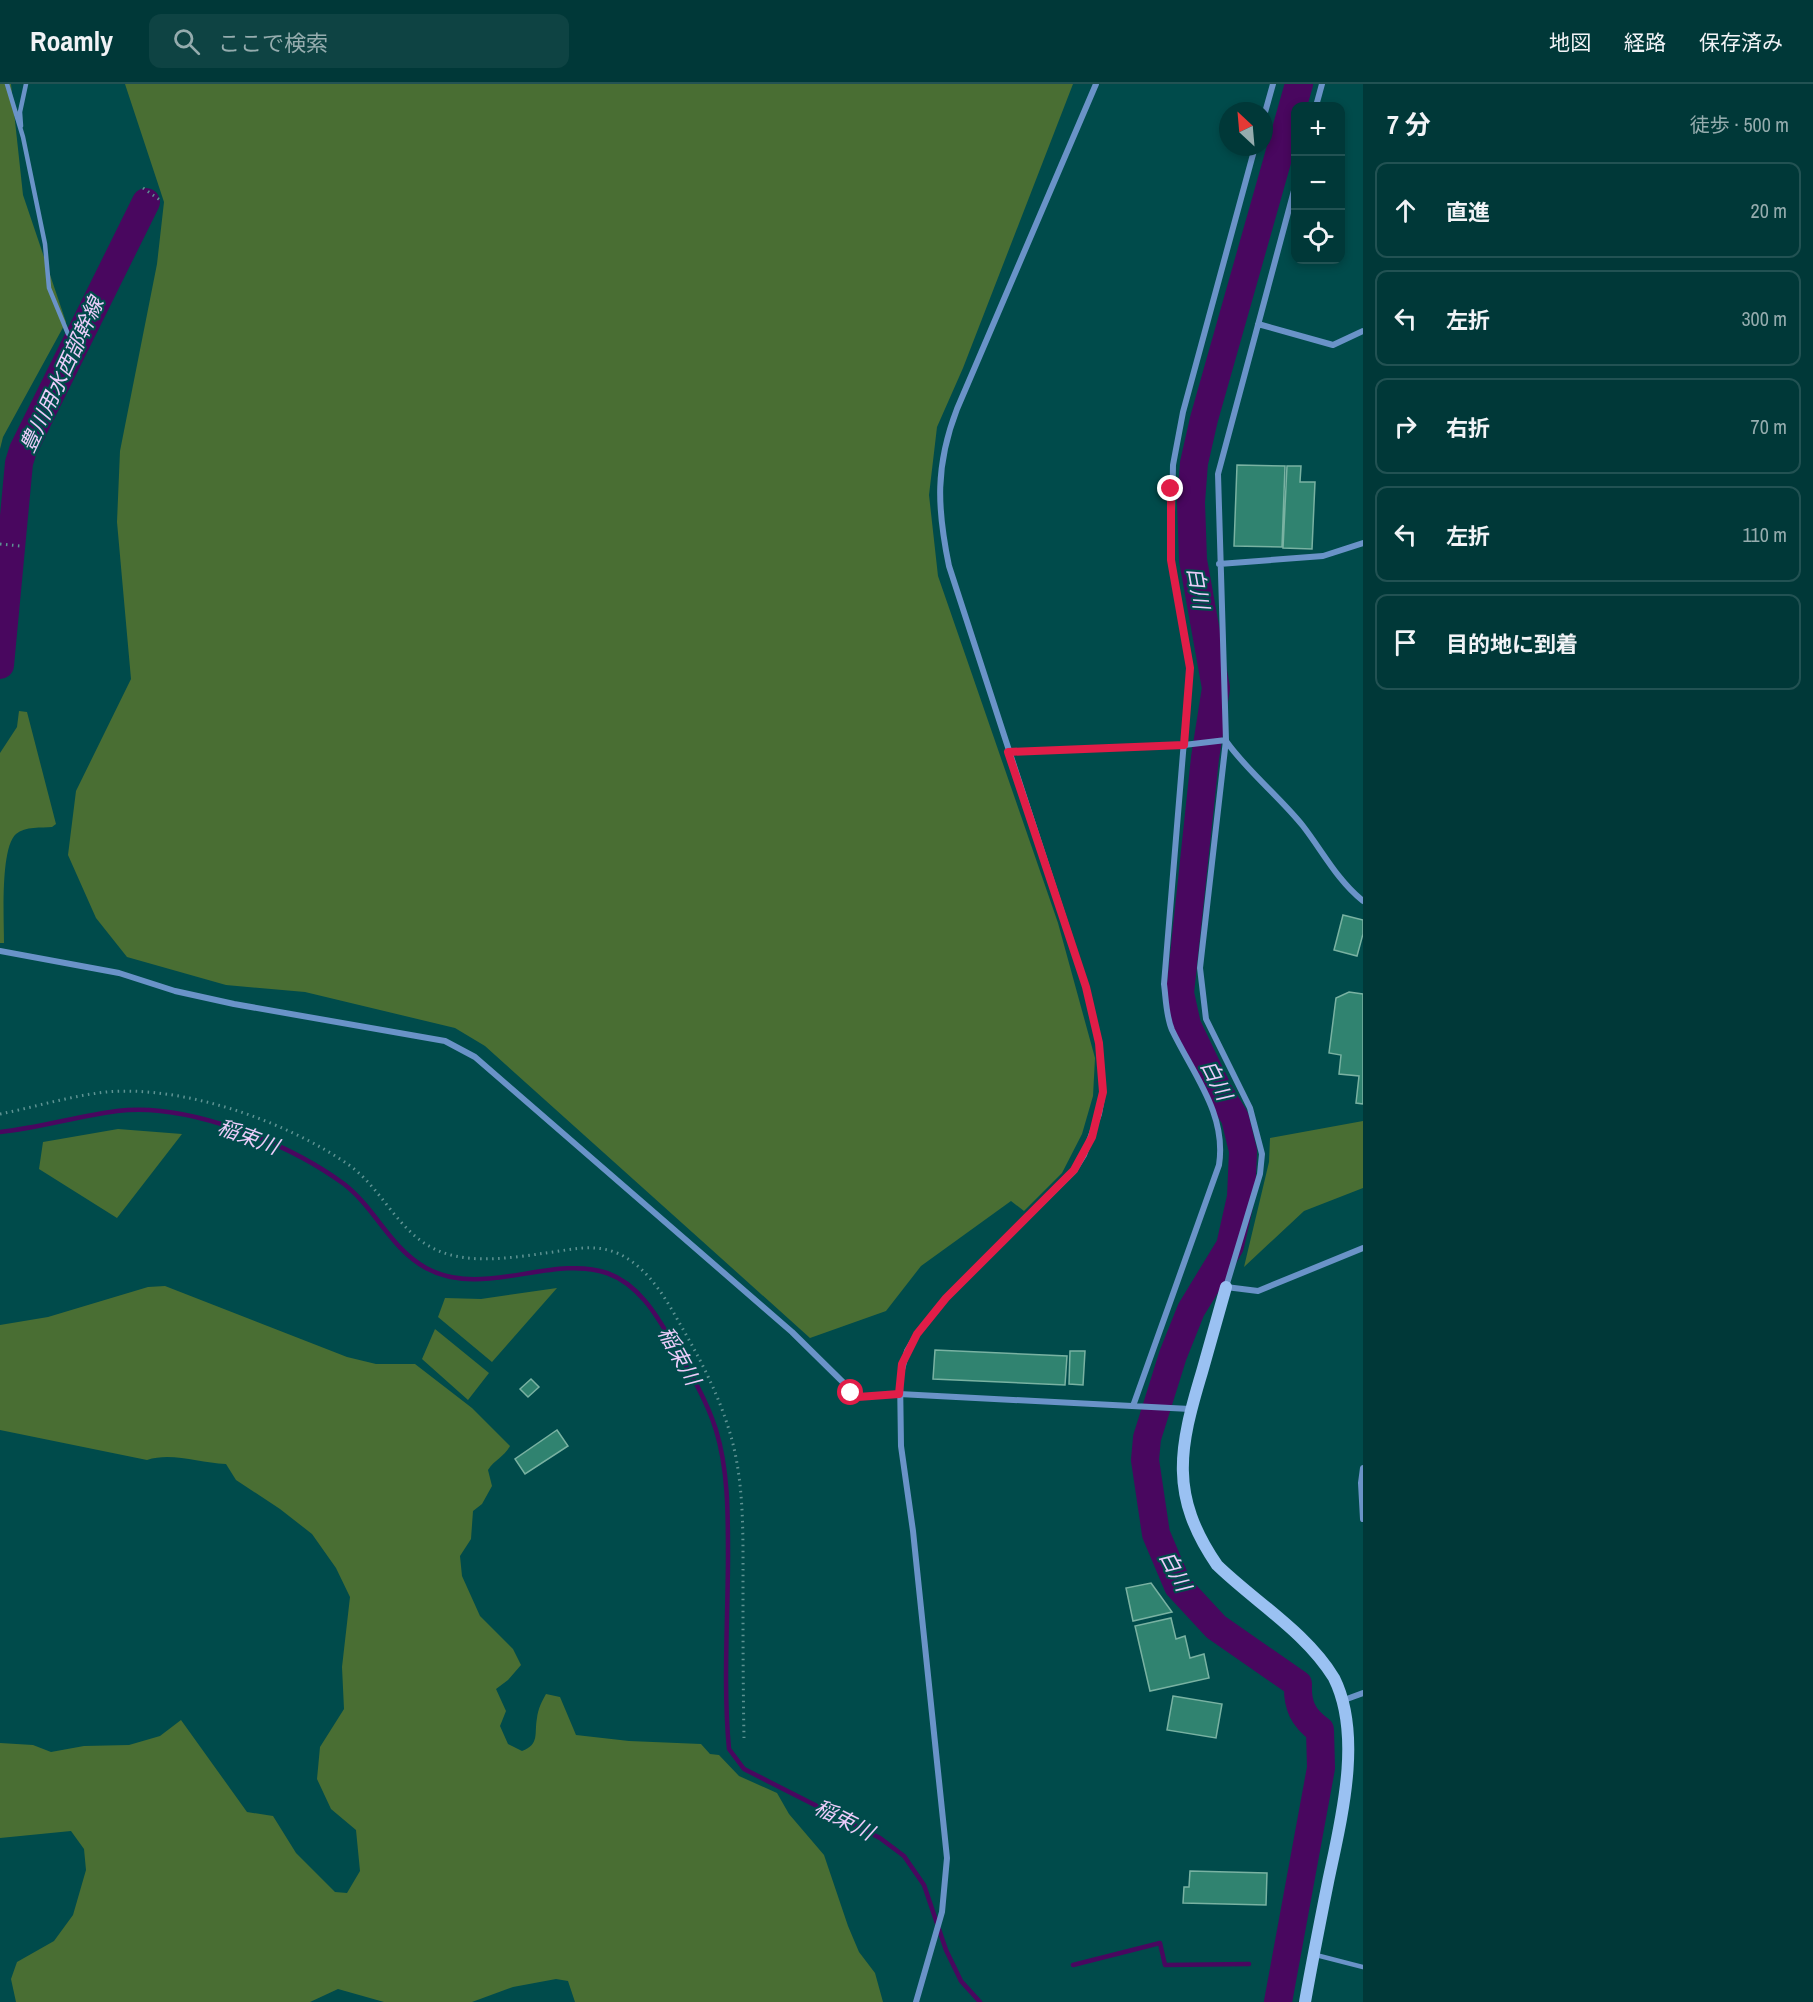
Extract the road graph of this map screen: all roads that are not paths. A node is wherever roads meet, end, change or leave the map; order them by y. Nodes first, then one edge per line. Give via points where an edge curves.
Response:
1 (7, 84) edge
2 (26, 84) edge
3 (1095, 84) edge
4 (1273, 84) edge
5 (1322, 84) edge
6 (1268, 102) edge
7 (1317, 102) edge
8 (23, 137) junction
9 (1254, 156) edge
10 (1291, 202) edge
11 (1258, 324) junction
12 (1363, 331) edge
13 (68, 334) dead end
14 (1363, 543) edge
15 (1219, 564) junction
16 (1226, 740) junction
17 (1184, 745) junction
18 (1008, 752) junction
19 (1363, 901) edge
20 (0, 951) edge
21 (1363, 1248) edge
22 (1226, 1287) junction
23 (899, 1394) junction
24 (1133, 1406) junction
25 (1190, 1409) junction
26 (1363, 1468) edge
27 (1363, 1519) edge
28 (1363, 1693) edge
29 (1344, 1700) junction
30 (1313, 1954) junction
31 (1363, 1967) edge
32 (916, 2002) edge
33 (1305, 2002) edge

1 - 8 lane
2 - 8 lane via 20,111
3 - 18 street via 957,409 940,474 940,523 949,566
4 - 6 street
5 - 7 street
8 - 13 lane via 45,244 49,288
9 - 17 street via 1183,412 1173,465 1171,560 1190,668
10 - 11 street
11 - 12 street via 1333,345
11 - 15 street via 1218,474
14 - 15 street via 1323,556
15 - 16 street
16 - 17 street
16 - 19 street via 1242,764 1302,825 1339,878
16 - 22 street via 1200,968 1202,996 1215,1041 1251,1108 1262,1154 1260,1174
17 - 18 street
17 - 24 street via 1164,984 1166,1008 1171,1029 1214,1112 1222,1146 1219,1165
18 - 23 street via 1086,987 1099,1043 1103,1092 1092,1137 1074,1170 946,1298 917,1334 902,1364
20 - 23 street via 119,973 234,1004 445,1041 475,1057 792,1332 851,1393 858,1397
21 - 22 street via 1258,1291
22 - 25 street
23 - 24 street
23 - 32 street via 901,1446 947,1858 942,1912
24 - 25 street
25 - 29 street via 1182,1475 1188,1509 1204,1546 1216,1565 1242,1590 1320,1657
26 - 27 street
28 - 29 street
29 - 30 street via 1351,1731 1345,1800
30 - 31 lane
30 - 33 street

